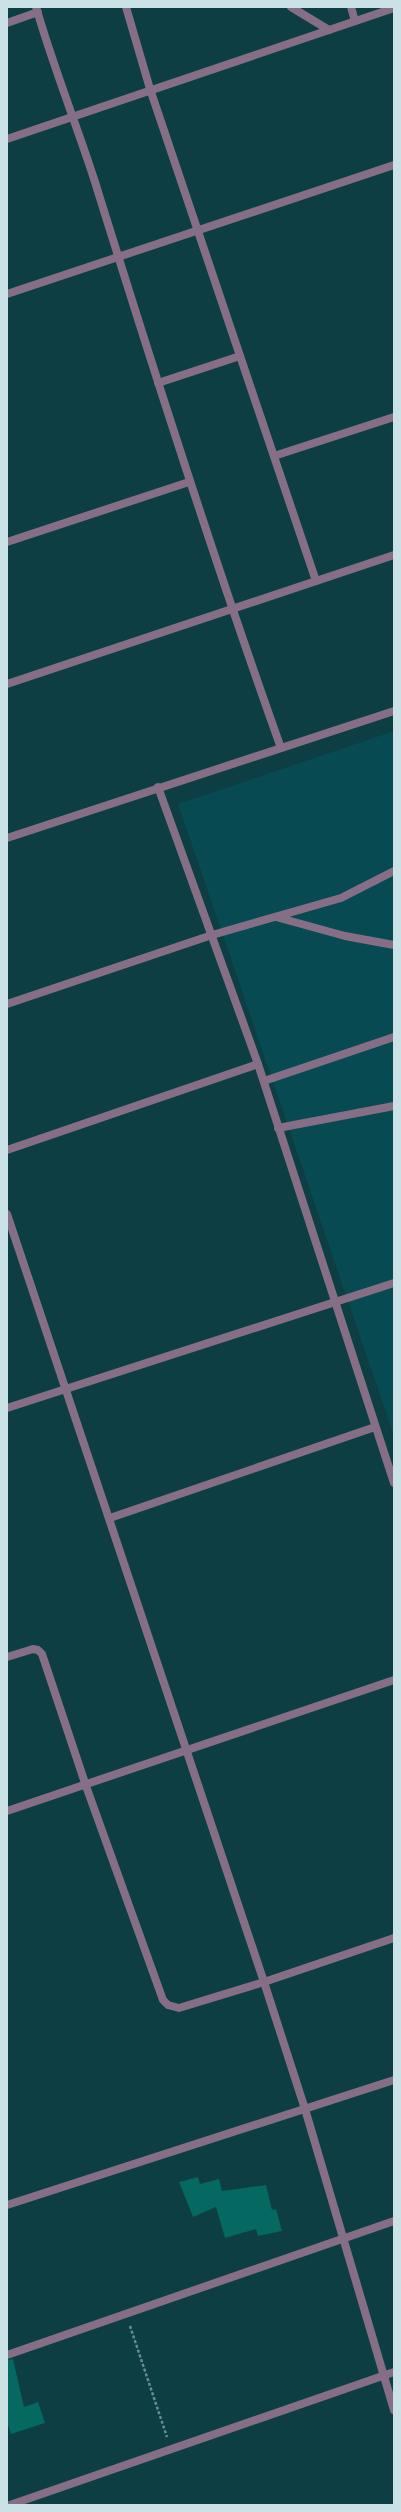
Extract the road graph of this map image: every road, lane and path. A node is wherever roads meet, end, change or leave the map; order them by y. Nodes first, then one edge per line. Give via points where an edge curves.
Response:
1 (126, 7) edge
2 (291, 7) edge
3 (351, 7) edge
4 (394, 8) edge
5 (37, 10) edge
6 (355, 21) junction
7 (7, 23) edge
8 (329, 30) junction
9 (150, 89) junction
10 (74, 114) junction
11 (7, 139) edge
12 (394, 165) edge
13 (199, 230) junction
14 (118, 256) junction
15 (7, 294) edge
16 (240, 356) junction
17 (158, 383) junction
18 (394, 417) edge
19 (274, 456) junction
20 (189, 482) junction
21 (7, 542) edge
22 (394, 555) edge
23 (316, 581) junction
24 (231, 609) junction
25 (7, 684) edge
26 (394, 711) edge
27 (281, 748) junction
28 (158, 787) junction
29 (7, 838) edge
30 (394, 871) edge
31 (276, 917) junction
32 (212, 935) junction
33 (394, 945) edge
34 (7, 1004) edge
35 (394, 1037) edge
36 (258, 1064) junction
37 (264, 1081) junction
38 (394, 1106) edge
39 (278, 1128) junction
40 (7, 1150) edge
41 (7, 1214) edge
42 (394, 1283) edge
43 (336, 1301) junction
44 (67, 1390) junction
45 (7, 1408) edge
46 (375, 1427) junction
47 (394, 1483) edge
48 (110, 1518) junction
49 (7, 1657) edge
50 (394, 1680) edge
51 (187, 1751) junction
52 (86, 1786) junction
53 (7, 1811) edge
54 (394, 1938) edge
55 (264, 1982) junction
56 (394, 2080) edge
57 (305, 2109) junction
58 (7, 2206) edge
59 (394, 2221) edge
60 (343, 2238) junction
61 (126, 2314) junction
62 (7, 2355) edge
63 (394, 2372) edge
64 (384, 2375) junction
65 (394, 2410) edge
66 (171, 2450) junction
67 (10, 2505) edge

1 - 9 street
2 - 8 street
3 - 6 street
4 - 6 street
5 - 7 street
5 - 10 street
6 - 8 street
8 - 9 street
9 - 10 street
9 - 13 street
10 - 11 street
10 - 14 street
12 - 13 street
13 - 14 street
13 - 16 street
14 - 15 street
14 - 17 street
16 - 17 street
16 - 19 street
17 - 20 street
18 - 19 street
19 - 23 street
20 - 21 street
20 - 24 street
22 - 23 street
23 - 24 street
24 - 25 street
24 - 27 street
26 - 27 street
27 - 28 street
28 - 29 street
28 - 32 street
30 - 31 street via 341,898
31 - 32 street
31 - 33 street via 345,936
32 - 34 street
32 - 36 street
35 - 37 street
36 - 37 street
36 - 40 street
37 - 39 street
38 - 39 street
39 - 43 street
41 - 44 street
42 - 43 street
43 - 44 street
43 - 46 street
44 - 45 street
44 - 48 street
46 - 47 street
46 - 48 street
48 - 51 street
49 - 52 street via 33,1649 42,1654
50 - 51 street
51 - 52 street
51 - 55 street
52 - 53 street
52 - 55 street via 162,2000 179,2008
54 - 55 street
55 - 57 street
56 - 57 street
57 - 58 street
57 - 60 street
59 - 60 street
60 - 61 street
60 - 64 street
61 - 62 street
61 - 66 path
63 - 64 street
64 - 65 street
64 - 66 street
66 - 67 street

